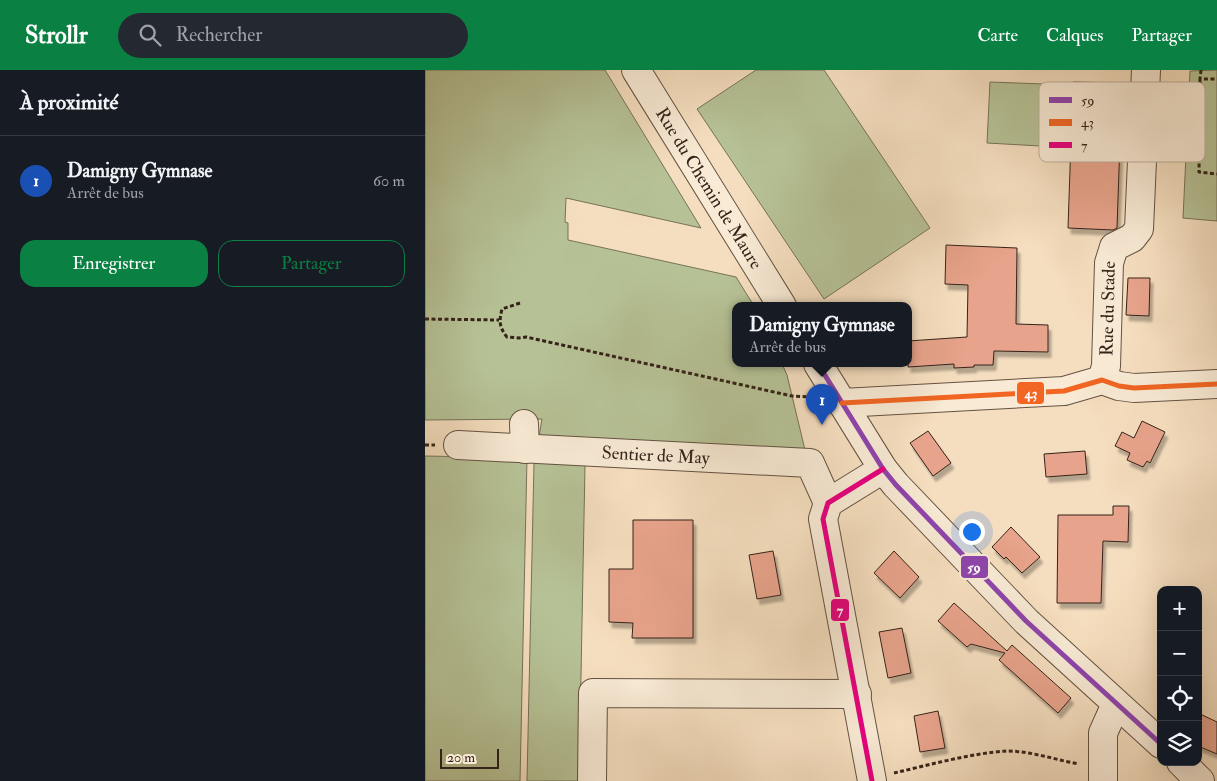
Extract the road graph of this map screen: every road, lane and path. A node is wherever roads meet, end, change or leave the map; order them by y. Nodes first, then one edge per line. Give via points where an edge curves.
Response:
1 (637, 70) edge
2 (1201, 70) edge
3 (1200, 79) junction
4 (1217, 79) edge
5 (1200, 82) edge
6 (1142, 162) edge
7 (1199, 162) edge
8 (1217, 174) edge
9 (781, 302) edge
10 (520, 303) dead end
11 (425, 319) edge
12 (499, 320) junction
13 (820, 367) edge
14 (1102, 380) junction
15 (1217, 384) edge
16 (841, 401) junction
17 (458, 445) dead end
18 (883, 470) junction
19 (828, 503) junction
20 (857, 694) junction
21 (1116, 704) junction
22 (1157, 740) edge
23 (1185, 766) edge
24 (1103, 774) edge
25 (872, 779) edge
26 (592, 781) edge
27 (1200, 781) edge

1 - 9 street, Rue du Chemin de Maure
2 - 3 path
3 - 4 path
3 - 5 path
6 - 14 street, Rue du Stade via 1139,229 1132,238 1114,247 1109,263 1106,366
7 - 8 path via 1199,172
10 - 12 path via 502,309
11 - 12 path
12 - 16 path via 507,336 526,337 792,396
13 - 16 street
14 - 15 street via 1134,388
14 - 16 street via 1064,391
16 - 18 street
17 - 19 street, Sentier de May via 525,437 810,463
18 - 19 street
18 - 21 street via 1026,621
19 - 20 street via 823,519
20 - 25 street
20 - 26 street via 593,693
21 - 22 street
21 - 24 street via 1103,733
23 - 27 street
24 - 25 path via 1007,751

